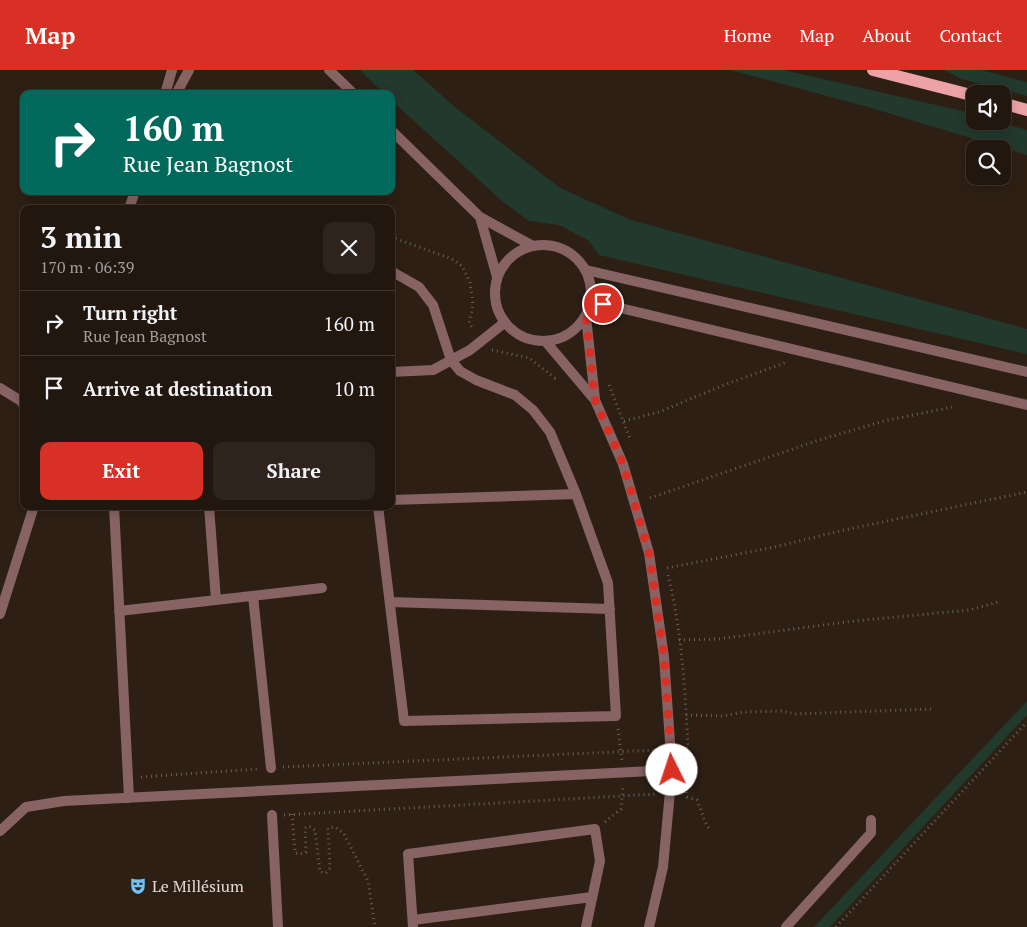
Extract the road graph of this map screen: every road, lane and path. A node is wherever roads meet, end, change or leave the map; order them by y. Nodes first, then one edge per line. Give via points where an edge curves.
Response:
1 (172, 70) edge
2 (189, 70) edge
3 (329, 70) edge
4 (873, 70) edge
5 (166, 90) edge
6 (178, 90) edge
7 (350, 90) edge
8 (966, 94) edge
9 (1011, 106) edge
10 (1027, 110) edge
11 (395, 134) edge
12 (480, 217) junction
13 (395, 238) edge
14 (530, 246) junction
15 (586, 270) junction
16 (395, 273) edge
17 (497, 277) junction
18 (591, 301) junction
19 (586, 317) junction
20 (504, 323) junction
21 (480, 342) junction
22 (546, 342) junction
23 (451, 360) junction
24 (792, 361) dead end
25 (395, 372) edge
26 (571, 372) junction
27 (1027, 372) edge
28 (0, 388) edge
29 (20, 400) edge
30 (595, 400) junction
31 (1027, 405) edge
32 (952, 407) dead end
33 (624, 421) dead end
34 (1027, 492) edge
35 (576, 494) junction
36 (650, 498) dead end
37 (395, 500) edge
38 (33, 510) edge
39 (114, 510) edge
40 (209, 510) edge
41 (378, 510) edge
42 (667, 568) dead end
43 (322, 588) dead end
44 (254, 596) junction
45 (216, 600) junction
46 (390, 602) junction
47 (998, 602) dead end
48 (610, 609) junction
49 (120, 611) junction
50 (0, 614) edge
51 (679, 640) dead end
52 (931, 709) dead end
53 (686, 715) dead end
54 (1027, 722) edge
55 (271, 768) joint
56 (672, 770) junction
57 (128, 778) junction
58 (686, 792) dead end
59 (128, 798) junction
60 (292, 814) dead end
61 (272, 815) dead end
62 (871, 820) dead end
63 (0, 831) edge
64 (711, 831) dead end
65 (592, 897) junction
66 (413, 923) edge
67 (278, 927) edge
68 (375, 927) edge
69 (586, 927) edge
70 (649, 927) edge
71 (786, 927) edge
72 (836, 927) edge

1 - 5 street
2 - 6 street
3 - 7 street
4 - 8 main road
9 - 10 main road
11 - 12 street
12 - 14 street
12 - 17 street
13 - 21 path via 452,259 462,266 470,282 473,305 470,323
14 - 15 street via 547,244 562,248 576,257
14 - 17 street via 516,252 504,263
15 - 18 street via 591,285
15 - 27 street
16 - 23 street via 419,287 433,305
17 - 20 street via 496,308
18 - 19 street
18 - 31 street
19 - 22 street via 562,338
19 - 30 street
20 - 21 street
20 - 22 street via 516,334
21 - 23 street
21 - 26 path via 487,349 529,358 555,378
22 - 26 street
23 - 25 street via 433,370
23 - 35 street via 460,371 515,395 533,410 550,432
24 - 33 path via 659,412
26 - 30 street
28 - 29 street
30 - 56 street via 623,464 649,553 664,657
32 - 36 path via 884,421 816,441
34 - 42 path
35 - 37 street
35 - 48 street via 608,583
38 - 50 street
39 - 49 street
40 - 45 street
41 - 46 street
43 - 44 street
44 - 45 street
44 - 55 street
45 - 49 street
46 - 48 street
46 - 48 street via 404,721 616,716
47 - 51 path via 970,610 718,639
49 - 57 street
52 - 53 path
54 - 72 path
55 - 57 path
56 - 59 street
56 - 70 street via 663,867
57 - 59 street
58 - 64 path via 687,797 697,800 704,823
59 - 63 street via 26,807
60 - 68 path via 295,853 306,852 305,828 309,826 315,830 320,872 326,873 330,868 328,828 335,827 344,834 368,881
61 - 67 street
62 - 71 street via 871,833
65 - 66 street
65 - 66 street via 600,861 595,829 408,854
65 - 69 street

